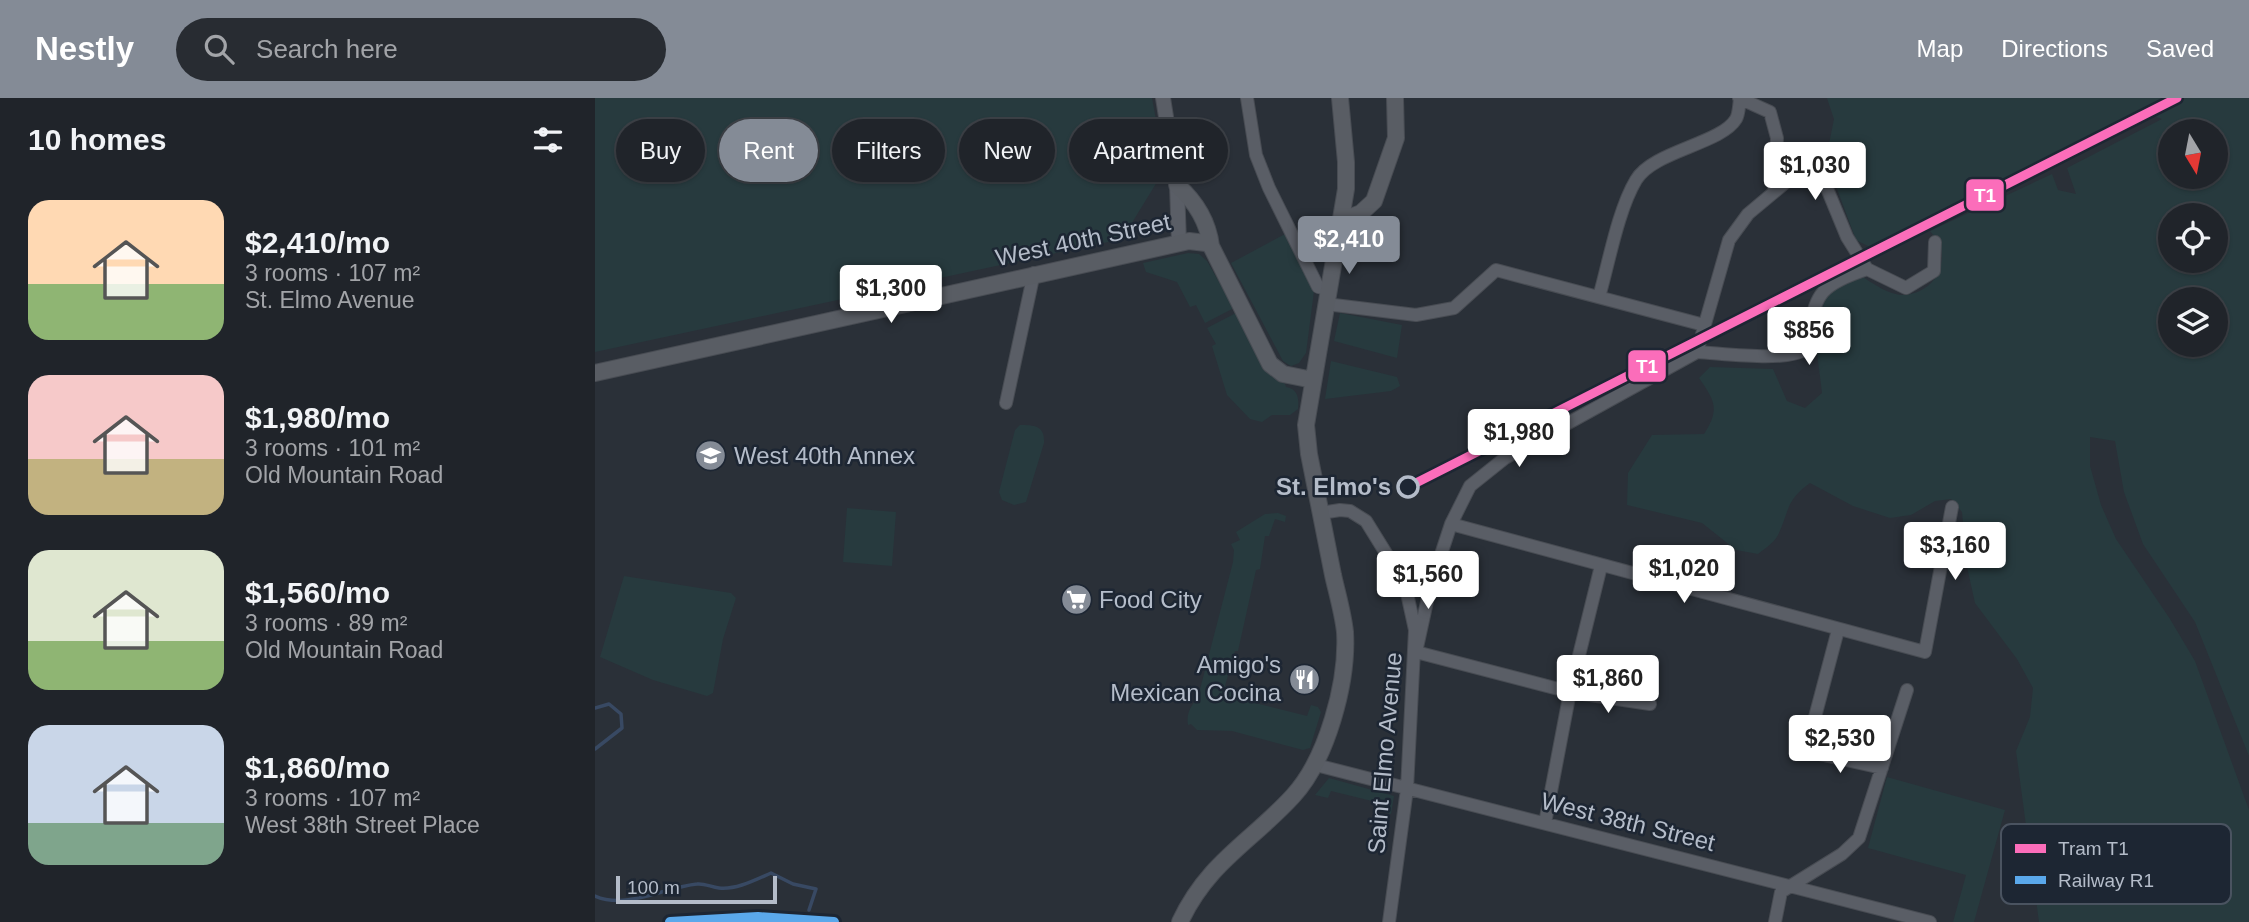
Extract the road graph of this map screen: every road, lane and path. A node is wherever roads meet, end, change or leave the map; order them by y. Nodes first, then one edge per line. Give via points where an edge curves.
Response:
1 (1163, 98) edge
2 (1247, 98) edge
3 (1340, 98) edge
4 (1395, 98) edge
5 (1739, 98) edge
6 (1177, 185) junction
7 (1774, 192) junction
8 (1341, 221) junction
9 (1935, 242) dead end
10 (1179, 243) junction
11 (1211, 246) junction
12 (1867, 270) junction
13 (1034, 274) junction
14 (1327, 296) junction
15 (1599, 297) junction
16 (1704, 326) junction
17 (1697, 352) junction
18 (595, 373) edge
19 (1313, 380) junction
20 (1006, 403) dead end
21 (1952, 507) dead end
22 (1321, 513) junction
23 (1451, 524) junction
24 (1601, 566) junction
25 (1837, 630) junction
26 (1416, 652) junction
27 (1907, 690) dead end
28 (1570, 692) junction
29 (1650, 704) dead end
30 (1316, 765) junction
31 (1882, 768) junction
32 (1407, 789) junction
33 (1545, 823) junction
34 (1793, 886) junction
35 (1180, 922) edge
36 (1389, 922) edge
37 (1775, 922) edge
38 (1930, 922) edge

1 - 6 street
2 - 14 street via 1256,155 1269,188 1318,287
3 - 8 main road via 1346,162
4 - 8 main road via 1396,138 1374,201 1361,213
5 - 7 street via 1770,112 1777,138
5 - 15 street via 1737,118 1725,130 1660,161 1637,178
6 - 10 street
6 - 11 main road via 1191,197
7 - 12 street via 1810,169 1821,174 1847,237
7 - 16 street via 1748,214 1728,240
8 - 14 main road
9 - 12 street via 1934,271 1906,288
10 - 11 main road, West 40th Street via 1198,241
10 - 13 main road, West 40th Street
11 - 19 main road via 1270,363 1283,374
12 - 17 street via 1838,279 1823,291 1814,306 1804,350 1798,355
13 - 18 main road, West 40th Street
13 - 20 street
14 - 15 street via 1416,315 1454,307 1496,270
14 - 19 main road
15 - 16 street
16 - 17 street
17 - 23 street via 1486,471 1470,485
19 - 22 main road via 1306,425
21 - 25 street via 1925,652
22 - 26 street, Saint Elmo Avenue via 1340,510 1366,521 1405,584
22 - 30 main road via 1345,635 1343,672
23 - 24 street
23 - 26 street
24 - 25 street
24 - 28 street
25 - 31 street via 1806,751
26 - 28 street
26 - 32 street, Saint Elmo Avenue
27 - 31 street
28 - 29 street
28 - 33 street
30 - 32 street, West 38th Street
30 - 35 main road via 1296,793 1208,876
31 - 34 street via 1859,838
32 - 33 street, West 38th Street
32 - 36 street, Saint Elmo Avenue
33 - 34 street, West 38th Street
34 - 37 street via 1781,892
34 - 38 street, West 38th Street

